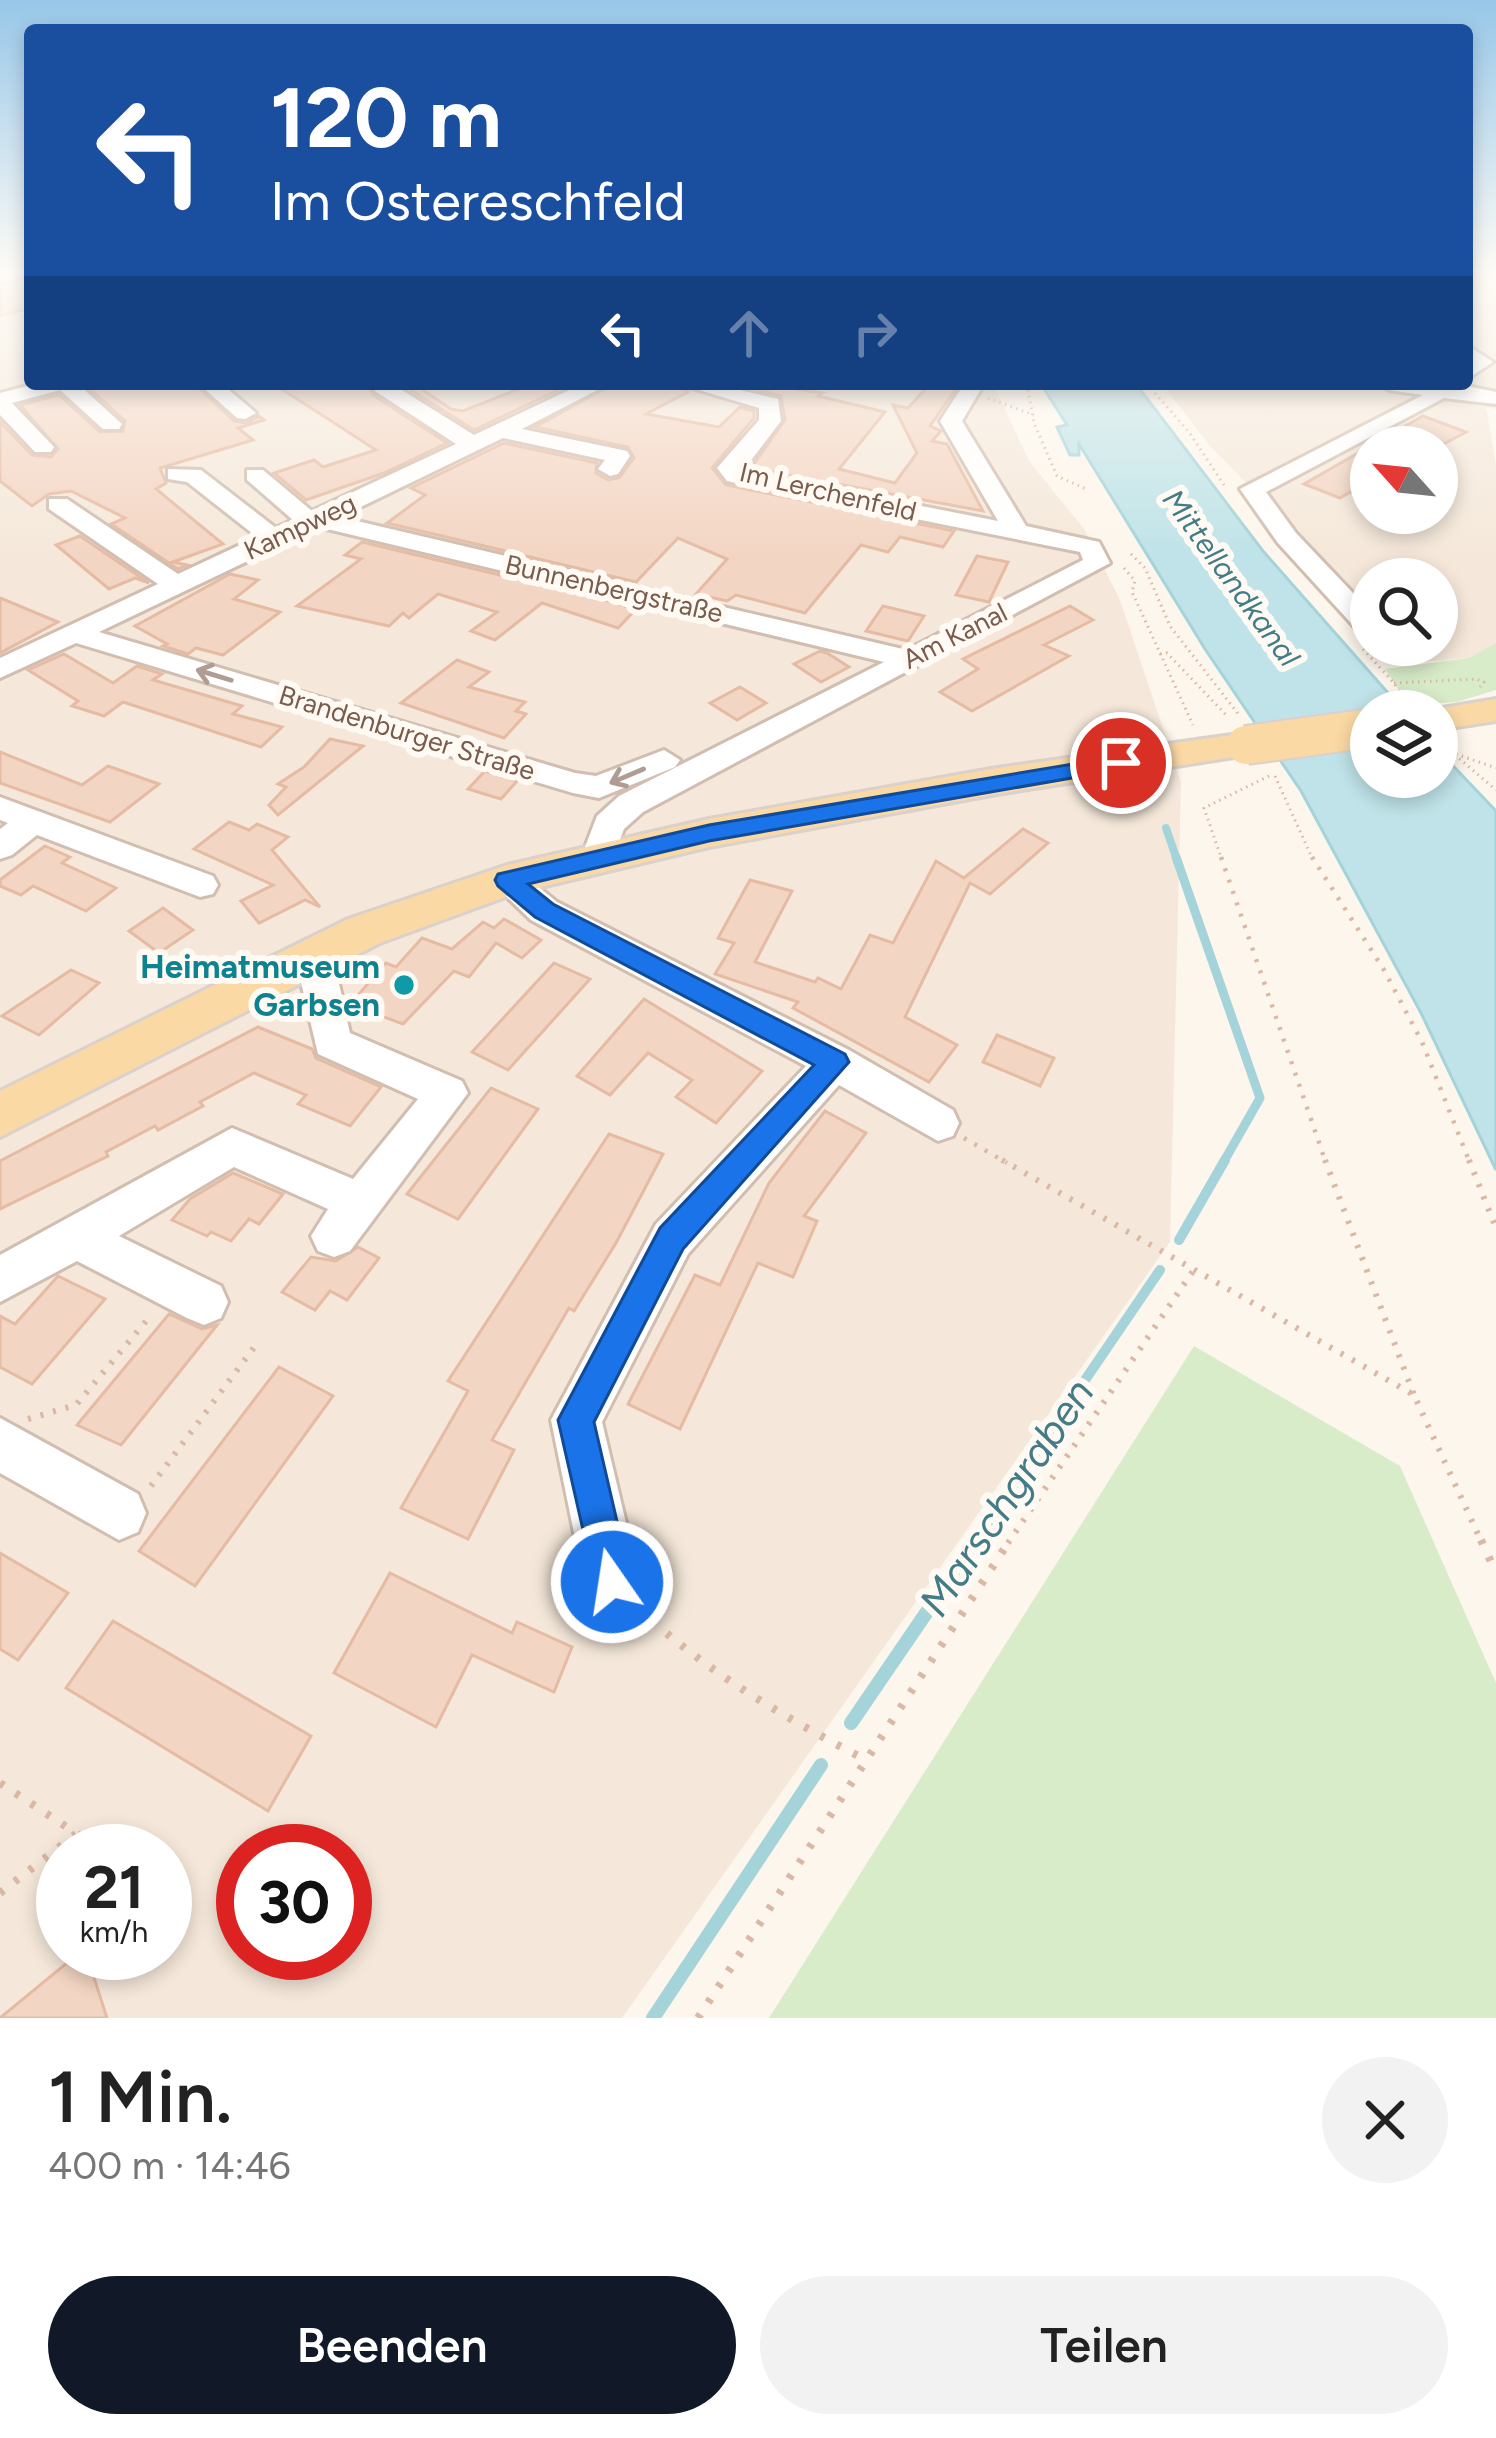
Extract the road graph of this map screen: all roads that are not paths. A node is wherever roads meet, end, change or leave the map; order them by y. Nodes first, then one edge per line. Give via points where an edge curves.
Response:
1 (42, 390) edge
2 (70, 390) edge
3 (216, 390) edge
4 (387, 390) edge
5 (586, 390) edge
6 (713, 390) edge
7 (972, 390) edge
8 (1440, 390) edge
9 (1454, 390) edge
10 (1496, 398) edge
11 (0, 402) edge
12 (245, 413) dead end
13 (111, 424) dead end
14 (500, 431) junction
15 (472, 444) junction
16 (43, 447) dead end
17 (610, 470) dead end
18 (176, 474) dead end
19 (255, 475) dead end
20 (58, 504) dead end
21 (314, 520) junction
22 (1017, 532) junction
23 (275, 538) junction
24 (177, 585) junction
25 (1350, 606) edge
26 (75, 634) junction
27 (909, 659) junction
28 (0, 669) edge
29 (1350, 732) edge
30 (736, 749) junction
31 (0, 808) edge
32 (34, 820) junction
33 (0, 847) edge
34 (599, 855) junction
35 (507, 880) junction
36 (200, 885) dead end
37 (314, 957) junction
38 (835, 1062) junction
39 (0, 1115) edge
40 (938, 1124) road end
41 (76, 1237) junction
42 (0, 1280) edge
43 (189, 1295) road end
44 (10, 1433) edge
45 (118, 1513) road end
46 (612, 1582) road end

1 - 11 street
2 - 13 street
3 - 12 street
4 - 15 street
5 - 14 street, Kampweg
6 - 22 street, Im Lerchenfeld via 770,404 770,421 730,474
7 - 22 street via 951,421
8 - 25 street via 1259,487 1287,538
9 - 10 street
11 - 16 street
14 - 15 street, Kampweg
14 - 17 street via 620,456
15 - 21 street, Kampweg
18 - 23 street via 193,475
19 - 21 street
20 - 24 street
21 - 23 street, Kampweg
21 - 27 street, Bunnenbergstraße
22 - 27 street, Am Kanal via 1082,544 1097,562
23 - 24 street, Kampweg
24 - 26 street, Kampweg
26 - 28 street, Kampweg
30 -> 26 street, Brandenburger Straße via 701,743 615,782 573,783
27 - 30 street, Am Kanal
29 - 34 main road, bridge via 997,781
30 - 34 street, Am Kanal via 619,813
31 - 32 street
32 - 33 street
32 - 36 street
34 - 35 main road
35 - 37 main road
35 - 38 street via 544,911
37 - 39 main road
37 - 41 street via 332,1043 447,1093 347,1220 232,1146
38 - 40 street
38 - 46 street via 672,1239 576,1420
41 - 42 street
41 - 43 street
44 - 45 street

